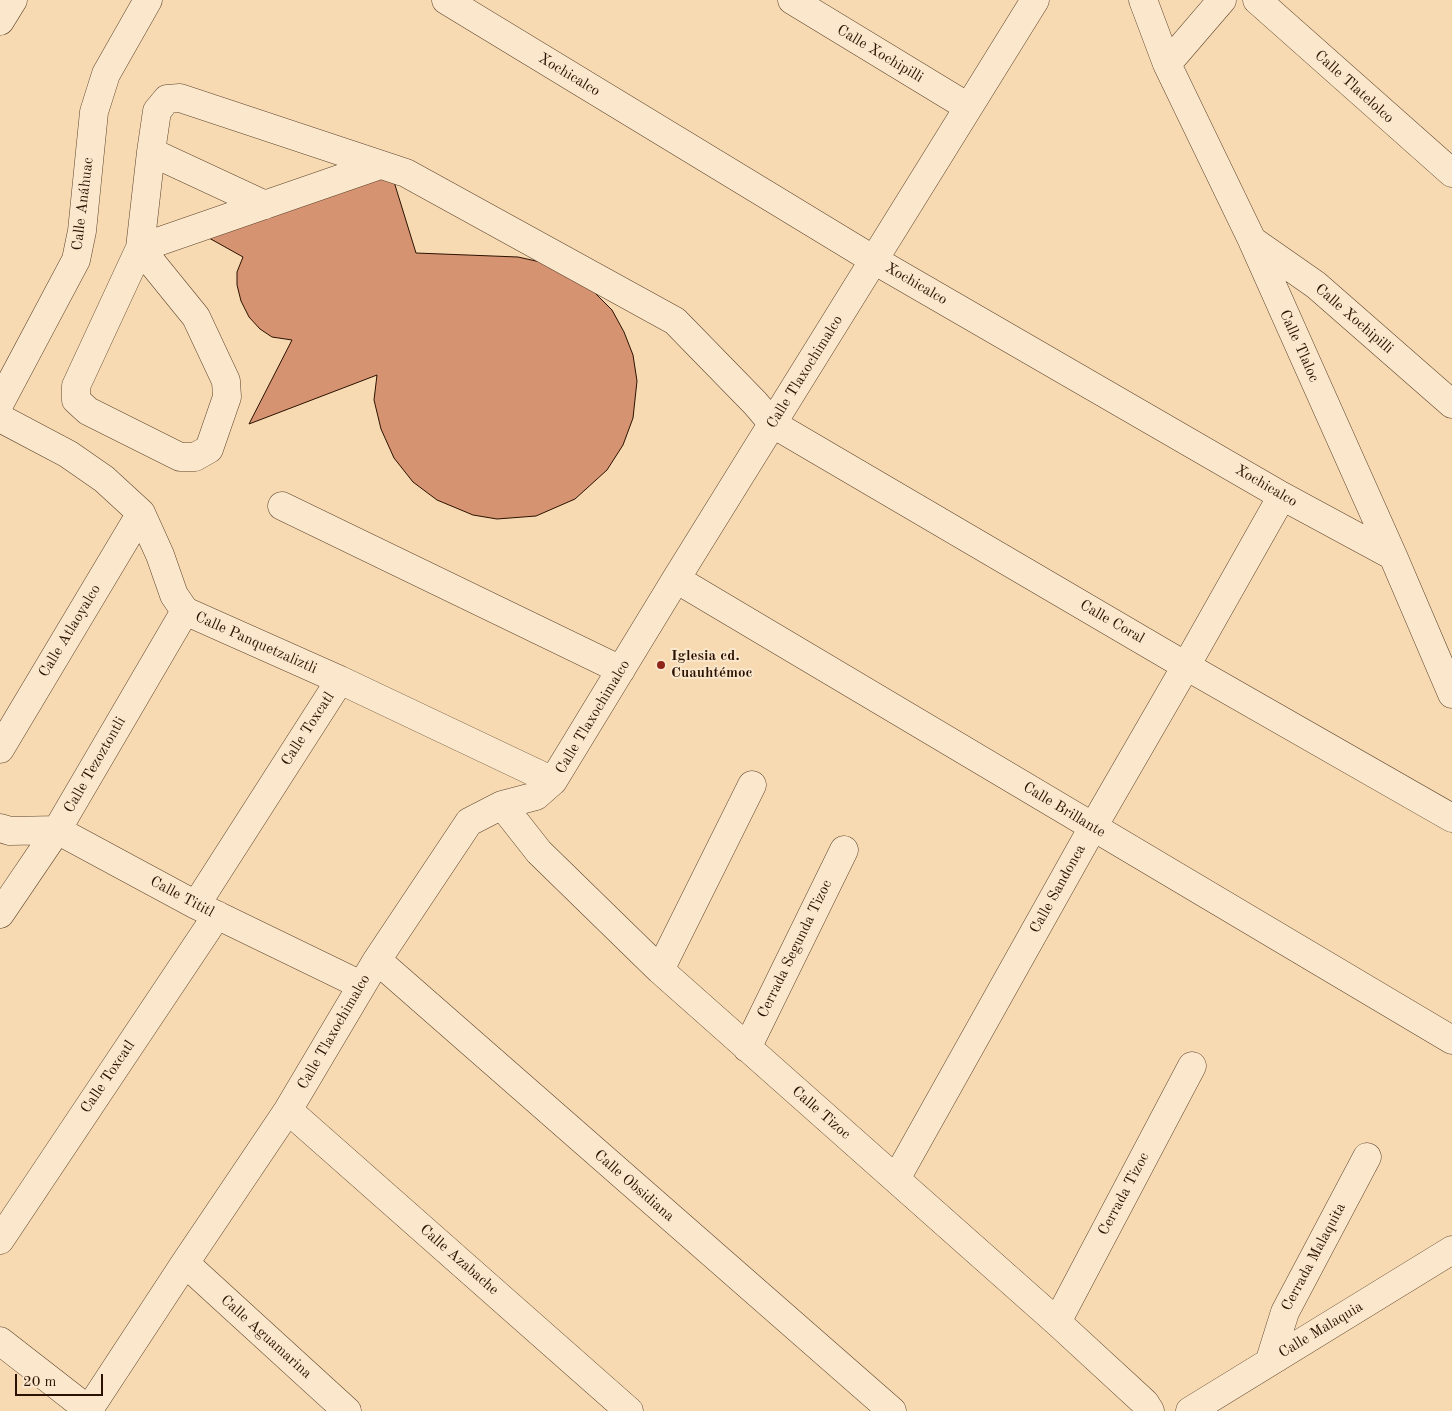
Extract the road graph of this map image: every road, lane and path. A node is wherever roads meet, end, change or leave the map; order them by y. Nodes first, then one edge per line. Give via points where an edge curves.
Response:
1 (12, 0) edge
2 (148, 0) edge
3 (446, 0) edge
4 (792, 0) edge
5 (1035, 0) edge
6 (1143, 0) edge
7 (1222, 0) edge
8 (1257, 0) edge
9 (0, 21) edge
10 (1167, 64) junction
11 (968, 107) junction
12 (151, 152) junction
13 (380, 165) junction
14 (1452, 173) edge
15 (265, 205) junction
16 (1252, 240) junction
17 (140, 248) junction
18 (874, 260) junction
19 (0, 403) edge
20 (1452, 404) edge
21 (0, 418) edge
22 (773, 424) junction
23 (1282, 496) junction
24 (282, 506) dead end
25 (141, 513) junction
26 (1392, 556) junction
27 (676, 579) junction
28 (185, 611) junction
29 (1186, 666) junction
30 (621, 670) junction
31 (340, 680) junction
32 (1452, 694) edge
33 (0, 749) edge
34 (553, 781) junction
35 (752, 785) dead end
36 (502, 805) junction
37 (1452, 818) edge
38 (1093, 827) junction
39 (0, 828) edge
40 (57, 830) junction
41 (844, 850) dead end
42 (206, 910) junction
43 (0, 914) edge
44 (376, 960) junction
45 (660, 970) junction
46 (361, 985) junction
47 (1452, 1040) edge
48 (747, 1048) junction
49 (1192, 1066) dead end
50 (288, 1110) junction
51 (1367, 1157) dead end
52 (896, 1178) junction
53 (0, 1240) edge
54 (1452, 1250) edge
55 (185, 1263) junction
56 (1057, 1322) junction
57 (0, 1341) edge
58 (1270, 1360) junction
59 (89, 1411) edge
60 (347, 1411) edge
61 (629, 1411) edge
62 (892, 1411) edge
63 (1150, 1411) edge
64 (1190, 1411) edge

1 - 9 street
2 - 19 street, Calle Anáhuac via 106,74 94,112 76,260
3 - 18 street, Xochicalco
4 - 11 street, Calle Xochipilli
5 - 11 street, Calle Tlaxochimalco
6 - 10 street, Calle Tlaloc
7 - 10 street
8 - 14 street, Calle Tlatelolco
10 - 16 street, Calle Tlaloc
11 - 18 street, Calle Tlaxochimalco
12 - 13 street, Calle Coral via 157,111 167,99 180,98
12 - 15 street
12 - 17 street, Calle Coral
13 - 15 street
13 - 22 street, Calle Coral via 406,173 675,321
15 - 17 street
16 - 20 street, Calle Xochipilli via 1316,285
16 - 26 street, Calle Tlaloc
17 - 17 street, Calle Coral via 76,386 76,400 88,411 180,458 195,458 209,449 227,397 226,381 196,317
18 - 22 street, Calle Tlaxochimalco
18 - 23 street, Xochicalco
21 - 25 street, Calle Panquetzaliztli via 68,454 104,479
22 - 27 street, Calle Tlaxochimalco
22 - 29 street, Calle Coral
23 - 26 street, Xochicalco
23 - 29 street, Calle Sandonca
24 - 30 street
25 - 28 street, Calle Panquetzaliztli via 174,595
25 - 33 street, Calle Atlaoyalco
26 - 32 street, Calle Tlaloc
27 - 30 street, Calle Tlaxochimalco
27 - 38 street, Calle Brillante
28 - 31 street, Calle Panquetzaliztli
28 - 40 street, Calle Tezoztontli
29 - 37 street, Calle Coral
29 - 38 street, Calle Sandonca
30 - 34 street, Calle Tlaxochimalco
31 - 34 street, Calle Panquetzaliztli
31 - 42 street, Calle Toxcatl
34 - 36 street, Calle Tlaxochimalco via 536,796
35 - 45 street
36 - 44 street, Calle Tlaxochimalco via 469,822
36 - 45 street, Calle Tizoc via 539,852
38 - 47 street, Calle Brillante
38 - 52 street, Calle Sandonca
39 - 40 street, Calle Tititl via 10,831
40 - 42 street, Calle Tititl
40 - 43 street, Calle Tezoztontli
41 - 48 street, Cerrada Segunda Tizoc
42 - 46 street, Calle Tititl
42 - 53 street, Calle Toxcatl
44 - 46 street, Calle Tlaxochimalco
44 - 62 street, Calle Obsidiana
45 - 48 street, Calle Tizoc
46 - 50 street, Calle Tlaxochimalco
48 - 52 street, Calle Tizoc
49 - 56 street, Cerrada Tizoc
50 - 55 street, Calle Tlaxochimalco
50 - 61 street, Calle Azabache
51 - 58 street, Cerrada Malaquita via 1285,1312
52 - 56 street, Calle Tizoc
54 - 58 street, Calle Malaquia
55 - 59 street, Calle Tlaxochimalco
55 - 60 street, Calle Aguamarina
56 - 63 street, Calle Tizoc
57 - 59 street
58 - 64 street, Calle Malaquia

